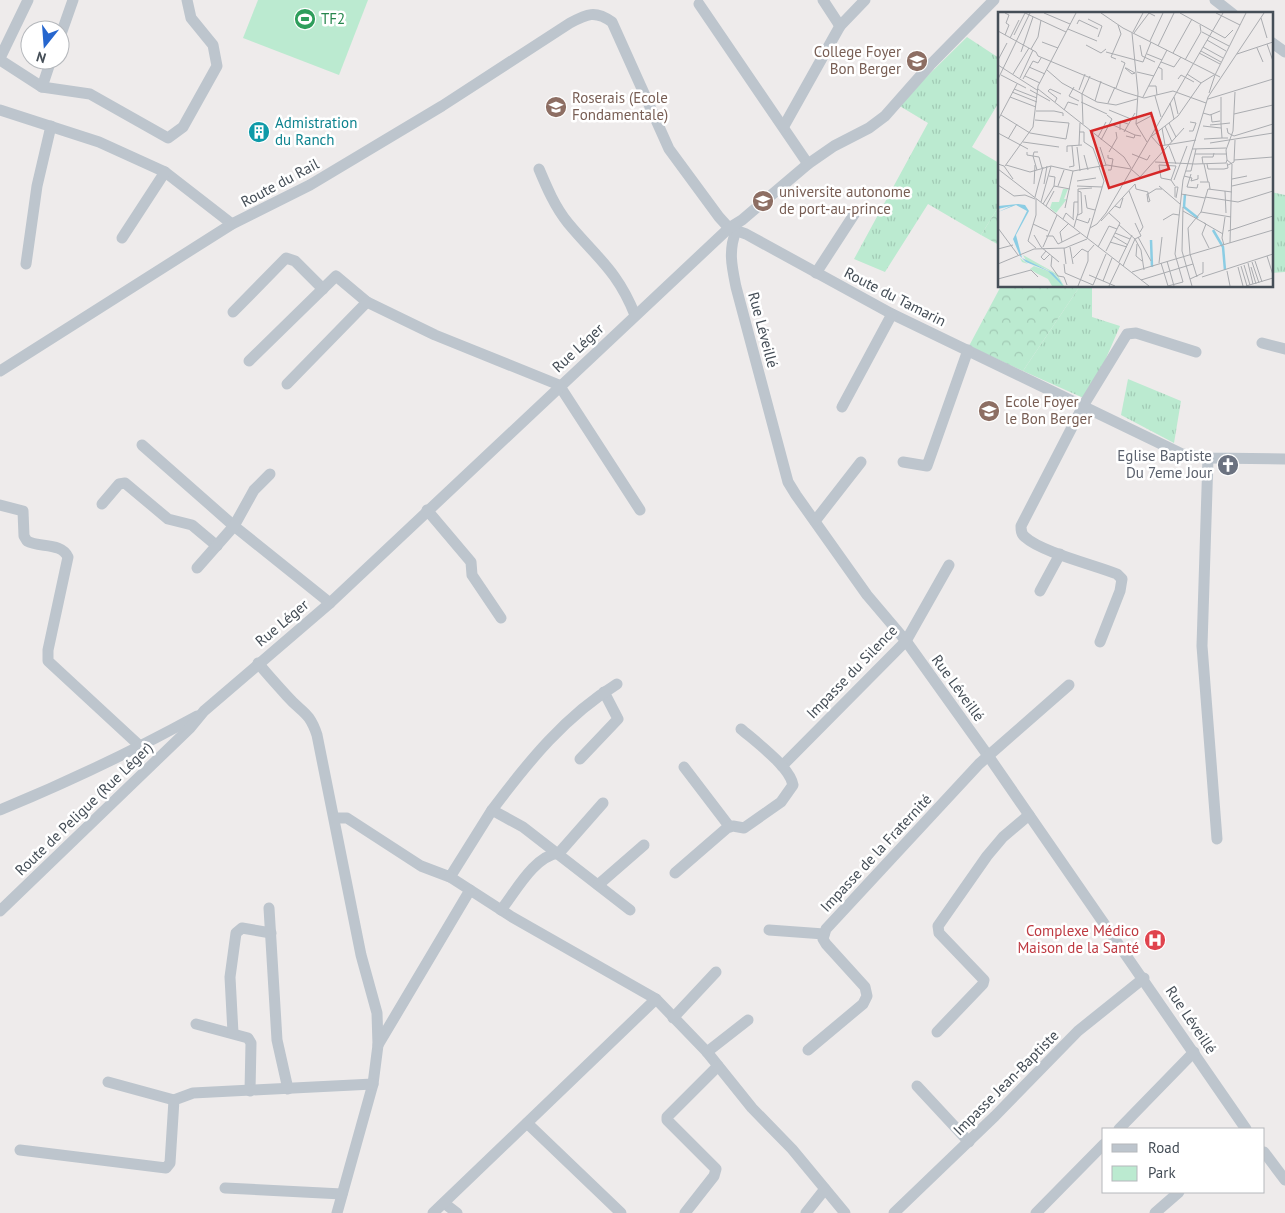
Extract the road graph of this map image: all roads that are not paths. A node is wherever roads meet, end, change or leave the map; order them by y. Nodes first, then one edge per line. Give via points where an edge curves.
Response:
1 (28, 0) edge
2 (74, 0) edge
3 (187, 0) edge
4 (823, 0) edge
5 (865, 0) edge
6 (994, 0) edge
7 (1215, 0) edge
8 (699, 4) dead end
9 (1230, 12) edge
10 (602, 15) joint
11 (66, 20) edge
12 (840, 26) junction
13 (1272, 43) edge
14 (1285, 52) edge
15 (0, 59) edge
16 (48, 70) edge
17 (42, 87) junction
18 (0, 110) edge
19 (51, 126) junction
20 (784, 126) junction
21 (808, 164) junction
22 (539, 169) dead end
23 (164, 172) junction
24 (856, 213) dead end
25 (232, 224) junction
26 (733, 230) junction
27 (122, 238) dead end
28 (26, 264) dead end
29 (816, 273) junction
30 (323, 289) junction
31 (367, 302) junction
32 (233, 312) dead end
33 (892, 314) junction
34 (635, 315) junction
35 (1262, 343) dead end
36 (1285, 349) edge
37 (968, 350) junction
38 (1196, 352) dead end
39 (250, 361) dead end
40 (0, 371) edge
41 (287, 384) dead end
42 (559, 385) junction
43 (1083, 406) junction
44 (842, 408) dead end
45 (142, 445) dead end
46 (1208, 458) junction
47 (1285, 459) edge
48 (861, 462) dead end
49 (903, 462) dead end
50 (270, 474) dead end
51 (102, 504) dead end
52 (0, 505) edge
53 (427, 510) junction
54 (640, 510) dead end
55 (814, 522) junction
56 (234, 526) junction
57 (217, 546) junction
58 (1060, 554) junction
59 (949, 565) dead end
60 (198, 568) dead end
61 (1040, 591) dead end
62 (330, 603) junction
63 (501, 618) dead end
64 (906, 641) junction
65 (1100, 642) dead end
66 (258, 663) junction
67 (617, 684) dead end
68 (1069, 685) dead end
69 (604, 692) junction
70 (204, 711) junction
71 (190, 728) joint
72 (742, 729) dead end
73 (140, 747) junction
74 (989, 757) junction
75 (580, 758) dead end
76 (782, 766) junction
77 (684, 767) dead end
78 (603, 803) dead end
79 (0, 810) edge
80 (492, 810) junction
81 (1029, 815) junction
82 (335, 818) junction
83 (729, 826) junction
84 (1217, 839) dead end
85 (644, 845) dead end
86 (559, 853) junction
87 (676, 873) dead end
88 (450, 877) junction
89 (598, 885) junction
90 (470, 890) junction
91 (269, 908) dead end
92 (501, 910) junction
93 (630, 910) dead end
94 (0, 911) edge
95 (769, 930) dead end
96 (271, 933) junction
97 (824, 934) junction
98 (716, 972) dead end
99 (1144, 978) junction
100 (656, 999) junction
101 (673, 1018) junction
102 (748, 1020) dead end
103 (196, 1024) dead end
104 (937, 1032) dead end
105 (233, 1033) junction
106 (378, 1045) junction
107 (808, 1050) dead end
108 (707, 1052) junction
109 (1194, 1052) junction
110 (718, 1066) junction
111 (108, 1082) dead end
112 (373, 1084) junction
113 (917, 1086) dead end
114 (288, 1089) junction
115 (250, 1090) junction
116 (174, 1100) junction
117 (527, 1123) junction
118 (1120, 1128) edge
119 (1245, 1128) edge
120 (968, 1142) junction
121 (1102, 1146) edge
122 (20, 1150) dead end
123 (1265, 1153) edge
124 (1285, 1180) edge
125 (225, 1188) dead end
126 (825, 1189) junction
127 (1179, 1193) edge
128 (342, 1194) junction
129 (444, 1202) junction
130 (337, 1213) edge
131 (432, 1213) edge
132 (456, 1213) edge
133 (621, 1213) edge
134 (685, 1213) edge
135 (806, 1213) edge
136 (845, 1213) edge
137 (894, 1213) edge
138 (1036, 1213) edge
139 (1155, 1213) edge

1 - 15 street
2 - 11 street
3 - 17 street via 191,18 213,45 217,66 182,127 168,138 90,94
4 - 12 street
5 - 12 street
6 - 21 street, Rue Léger via 885,116
7 - 9 street
8 - 20 street
10 - 25 street, Route du Rail via 586,15 570,23 310,186
10 - 26 street, Route du Tamarin via 612,22 669,149 718,217
12 - 20 street
13 - 14 street
15 - 17 street
16 - 17 street
18 - 19 street
19 - 23 street via 99,142
19 - 28 street via 37,186
20 - 21 street
21 - 26 street, Rue Léger
22 - 34 street via 550,196 568,222 618,279
23 - 25 street
23 - 27 street
24 - 29 street
25 - 40 street, Route du Rail
26 - 29 street, Route du Tamarin
26 - 34 street, Rue Léger
26 - 55 street, Rue Léveillé via 730,260 788,482
29 - 33 street, Route du Tamarin
30 - 31 street via 336,276
30 - 32 street via 295,262 286,258
30 - 39 street
31 - 41 street
31 - 42 street via 435,335
33 - 37 street, Route du Tamarin
33 - 44 street
34 - 42 street, Rue Léger
35 - 36 street
37 - 43 street, Route du Tamarin
37 - 49 street via 928,466
38 - 43 street via 1136,333 1127,334
42 - 53 street, Rue Léger
42 - 54 street
43 - 46 street, Route du Tamarin via 1135,434 1182,454
43 - 58 street via 1021,526 1025,538
45 - 56 street
46 - 47 street, Route du Tamarin
46 - 84 street via 1202,646
48 - 55 street
50 - 56 street via 254,490
51 - 57 street via 119,484 125,483 168,518 192,525
52 - 73 street via 23,511 27,541 67,553 48,661
53 - 62 street, Rue Léger
53 - 63 street via 471,562 472,575
55 - 64 street, Rue Léveillé via 866,595
56 - 57 street
56 - 62 street
57 - 60 street
58 - 61 street
58 - 65 street via 1117,574 1122,579
59 - 64 street, Impasse du Silence
62 - 66 street, Rue Léger
64 - 74 street, Rue Léveillé
64 - 76 street, Impasse du Silence
66 - 70 street, Rue Léger
66 - 82 street via 285,695 312,719
67 - 69 street
68 - 74 street, Impasse de la Fraternité
69 - 75 street via 618,716 617,722
69 - 80 street via 563,724
70 - 71 street, Rue Léger
70 - 73 street
71 - 94 street, Route de Peligue (Rue Léger)
72 - 76 street
73 - 79 street
74 - 81 street, Rue Léveillé
74 - 97 street, Impasse de la Fraternité via 979,764
76 - 83 street via 792,779 790,792 744,828
77 - 83 street
78 - 86 street
80 - 86 street
80 - 88 street
81 - 99 street, Rue Léveillé
81 - 104 street via 987,856 938,926 939,933 984,980
82 - 88 street via 347,818 421,866
82 - 106 street via 361,955 377,1013
83 - 87 street
85 - 89 street
86 - 89 street
86 - 92 street via 543,859
88 - 90 street
89 - 93 street
90 - 92 street
90 - 106 street
91 - 96 street
92 - 100 street
95 - 97 street
96 - 105 street via 242,928 236,932 230,977
96 - 114 street via 278,1040
97 - 107 street, Impasse de la Fraternité via 823,940 864,987 867,996 863,1004
98 - 101 street
99 - 109 street, Rue Léveillé
99 - 120 street, Impasse Jean-Baptiste via 1078,1031
100 - 101 street
100 - 117 street
101 - 108 street
102 - 108 street
103 - 105 street
105 - 115 street via 251,1042
106 - 112 street
108 - 110 street
109 - 118 street
109 - 119 street, Rue Léveillé
110 - 126 street
110 - 134 street via 667,1117 716,1169
111 - 116 street
112 - 114 street
112 - 128 street
113 - 120 street
114 - 115 street
115 - 116 street via 193,1093
116 - 122 street via 170,1163 166,1168
117 - 129 street
117 - 133 street
120 - 137 street, Impasse Jean-Baptiste
121 - 138 street
123 - 124 street
125 - 128 street
126 - 135 street
126 - 136 street
127 - 139 street
128 - 130 street
129 - 131 street
129 - 132 street

